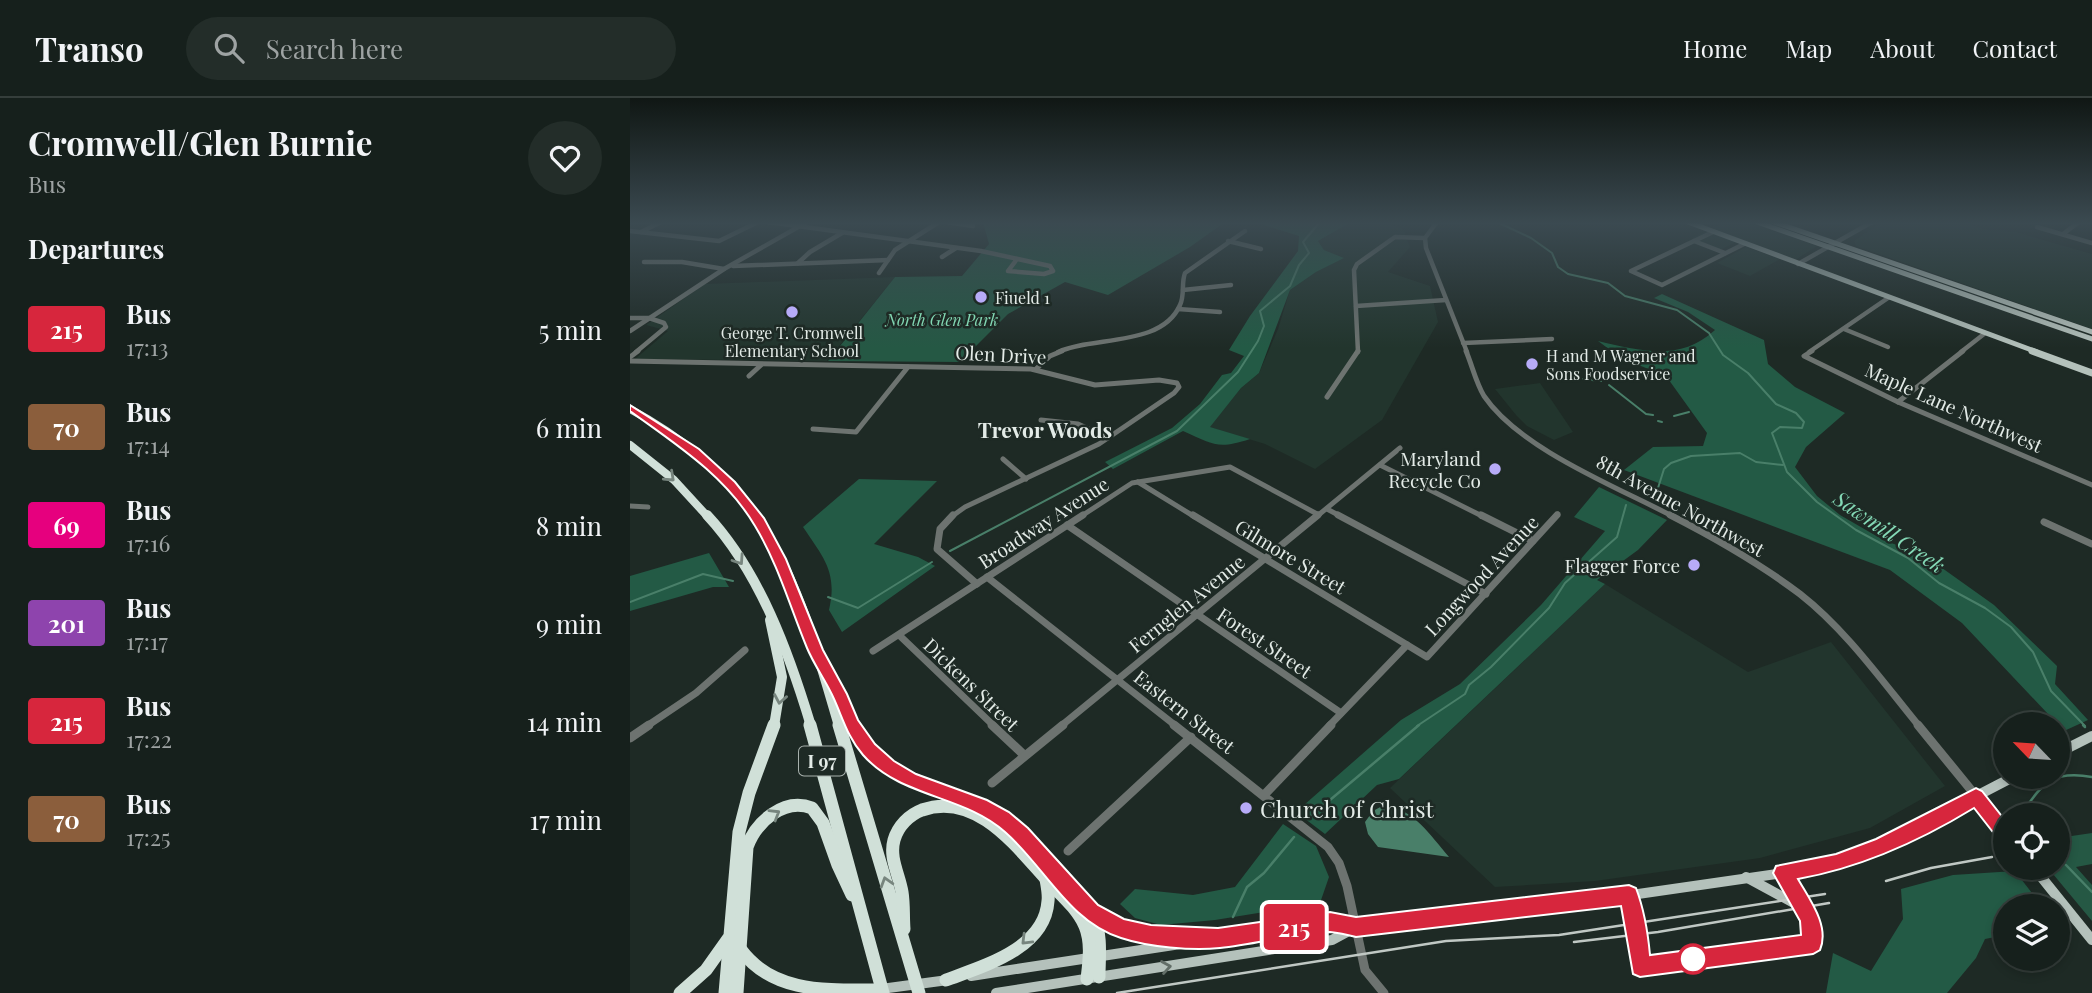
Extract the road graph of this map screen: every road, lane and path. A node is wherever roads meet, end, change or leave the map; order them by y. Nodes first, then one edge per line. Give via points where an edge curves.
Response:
1 (693, 264) edge
2 (734, 264) edge
3 (798, 264) joint
4 (803, 264) edge
5 (885, 264) edge
6 (1013, 264) edge
7 (1039, 264) edge
8 (1197, 264) edge
9 (1357, 264) edge
10 (1432, 264) edge
11 (1646, 264) edge
12 (1704, 264) edge
13 (1798, 264) edge
14 (1875, 264) edge
15 (1894, 264) edge
16 (730, 266) junction
17 (724, 269) junction
18 (879, 273) dead end
19 (1231, 285) dead end
20 (1183, 290) junction
21 (1888, 298) junction
22 (1447, 300) junction
23 (1356, 306) junction
24 (1178, 309) junction
25 (1220, 312) dead end
26 (630, 318) edge
27 (649, 318) junction
28 (1844, 329) junction
29 (630, 331) edge
30 (2092, 332) edge
31 (1984, 334) junction
32 (1552, 339) dead end
33 (2092, 339) edge
34 (1117, 342) junction
35 (1463, 343) junction
36 (1888, 347) dead end
37 (1119, 349) dead end
38 (630, 359) edge
39 (761, 365) junction
40 (908, 367) junction
41 (1036, 369) junction
42 (2092, 373) edge
43 (749, 376) dead end
44 (1327, 397) dead end
45 (1898, 402) junction
46 (630, 409) edge
47 (1041, 420) dead end
48 (813, 429) dead end
49 (1108, 438) junction
50 (630, 445) edge
51 (1401, 448) dead end
52 (1003, 459) dead end
53 (1380, 465) junction
54 (1026, 479) junction
55 (1138, 482) junction
56 (2092, 485) edge
57 (630, 506) edge
58 (648, 507) dead end
59 (1327, 509) junction
60 (1558, 514) dead end
61 (1320, 515) junction
62 (2044, 522) dead end
63 (1067, 525) junction
64 (1533, 541) junction
65 (2092, 544) edge
66 (1266, 558) junction
67 (987, 577) junction
68 (977, 584) junction
69 (1486, 594) junction
70 (768, 609) junction
71 (1196, 614) junction
72 (899, 635) junction
73 (1407, 645) junction
74 (745, 650) dead end
75 (816, 651) junction
76 (873, 651) dead end
77 (1427, 657) joint
78 (1116, 680) junction
79 (1341, 713) junction
80 (2092, 736) edge
81 (1191, 737) junction
82 (630, 738) edge
83 (2070, 747) edge
84 (1024, 755) junction
85 (992, 783) dead end
86 (1993, 787) edge
87 (1264, 795) junction
88 (1976, 796) junction
89 (1993, 817) edge
90 (1068, 851) dead end
91 (1746, 877) junction
92 (1046, 879) junction
93 (2044, 880) edge
94 (1805, 909) dead end
95 (1091, 912) junction
96 (863, 918) junction
97 (1356, 927) junction
98 (1218, 938) junction
99 (2092, 940) edge
100 (735, 942) junction
101 (905, 947) junction
102 (1094, 958) junction
103 (1093, 978) junction
104 (946, 980) junction
105 (879, 991) edge
106 (680, 993) edge
107 (725, 993) edge
108 (737, 993) edge
109 (855, 993) edge
110 (919, 993) edge
111 (996, 993) edge
112 (1384, 993) edge

1 - 17 street
2 - 16 street
3 - 4 street
3 - 16 street
5 - 18 street
6 - 7 street via 1008,271 1054,271
8 - 20 street via 1185,273
9 - 23 street
10 - 22 street, 8th Avenue Northwest
11 - 12 street via 1631,271 1662,285
13 - 21 main road
14 - 33 main road
15 - 30 main road
16 - 17 street
17 - 27 street
19 - 20 street
20 - 24 street
21 - 28 street
21 - 31 main road
22 - 23 street
22 - 35 street, 8th Avenue Northwest
23 - 44 street via 1358,352
24 - 25 street
24 - 34 street via 1150,331
26 - 27 street
27 - 29 street
27 - 38 street, Olen Drive via 664,323 665,329
28 - 36 street
28 - 45 street, Maple Lane Northwest via 1804,356
31 - 42 main road
31 - 45 street
32 - 35 street
34 - 37 street
34 - 41 street via 1070,347 1046,358
35 - 88 street, 8th Avenue Northwest via 1483,394 1515,430 1726,544 1815,608 1851,643
38 - 39 street, Olen Drive
39 - 40 street, Olen Drive
39 - 43 street
40 - 41 street, Olen Drive
40 - 48 street via 856,432
41 - 49 street, Olen Drive via 1091,385 1177,383 1174,393
45 - 56 street, Maple Lane Northwest
46 - 75 highway, I 97 via 695,451 752,511 774,546
47 - 49 street via 1078,424
49 - 54 street, Olen Drive
50 -> 70 highway, I 97 via 694,502 737,556
51 - 53 street, Fernglen Avenue
52 - 54 street
53 - 59 street, Fernglen Avenue
53 - 64 street
54 - 68 street, Olen Drive via 965,507 939,531 939,552
55 - 61 street, Broadway Avenue via 1230,467
55 - 63 street, Broadway Avenue
55 - 66 street, Gilmore Street
57 - 58 street
59 - 61 street, Fernglen Avenue
59 - 69 street
60 - 64 street, Longwood Avenue
61 - 66 street, Fernglen Avenue
62 - 65 street
63 - 67 street, Broadway Avenue
63 - 71 street, Forest Street
64 - 69 street, Longwood Avenue
66 - 71 street, Fernglen Avenue
66 - 73 street, Gilmore Street
67 - 68 street, Broadway Avenue
67 - 78 street, Eastern Street
68 - 72 street, Broadway Avenue
69 - 77 street, Longwood Avenue
70 - 96 highway, I 97 via 803,692
70 -> 100 highway via 782,686 775,722 741,818
71 - 78 street, Fernglen Avenue
71 - 79 street, Forest Street
72 - 76 street, Broadway Avenue
72 - 84 street, Dickens Street
73 - 77 street, Gilmore Street
73 - 79 street, Longwood Avenue
74 - 82 street via 696,693
75 - 95 highway via 854,729 875,756 911,780 1003,818
101 -> 75 highway, I 97
78 - 81 street, Eastern Street
78 - 84 street, Fernglen Avenue
79 - 87 street, Longwood Avenue
80 - 83 main road
81 - 87 street, Eastern Street
81 - 90 street
84 - 85 street, Fernglen Avenue
86 - 88 main road
87 - 97 street, Eastern Street via 1332,852 1342,869
88 - 89 main road
88 - 91 main road via 1880,846 1836,863
91 - 94 main road
91 - 97 main road via 1555,906
92 - 101 highway via 1003,832 983,818 947,806 923,809 901,826 892,848 902,891
92 - 102 highway via 1081,919
92 -> 104 highway via 1046,908 1029,940 1006,957
93 - 99 main road
95 - 98 highway via 1140,934
95 - 102 highway via 1098,933
100 -> 96 highway via 749,842 764,821 789,807 807,805 818,812
96 - 105 highway, I 97
97 - 98 main road via 1330,922
103 -> 97 main road via 1332,940
97 - 112 street via 1365,971
98 - 102 main road
100 - 105 highway via 754,971 774,984 792,989
100 - 106 highway
100 - 107 highway
100 - 108 highway
101 - 110 highway, I 97
102 - 103 highway
102 - 104 main road
103 - 111 main road
104 - 105 main road
105 - 109 main road

